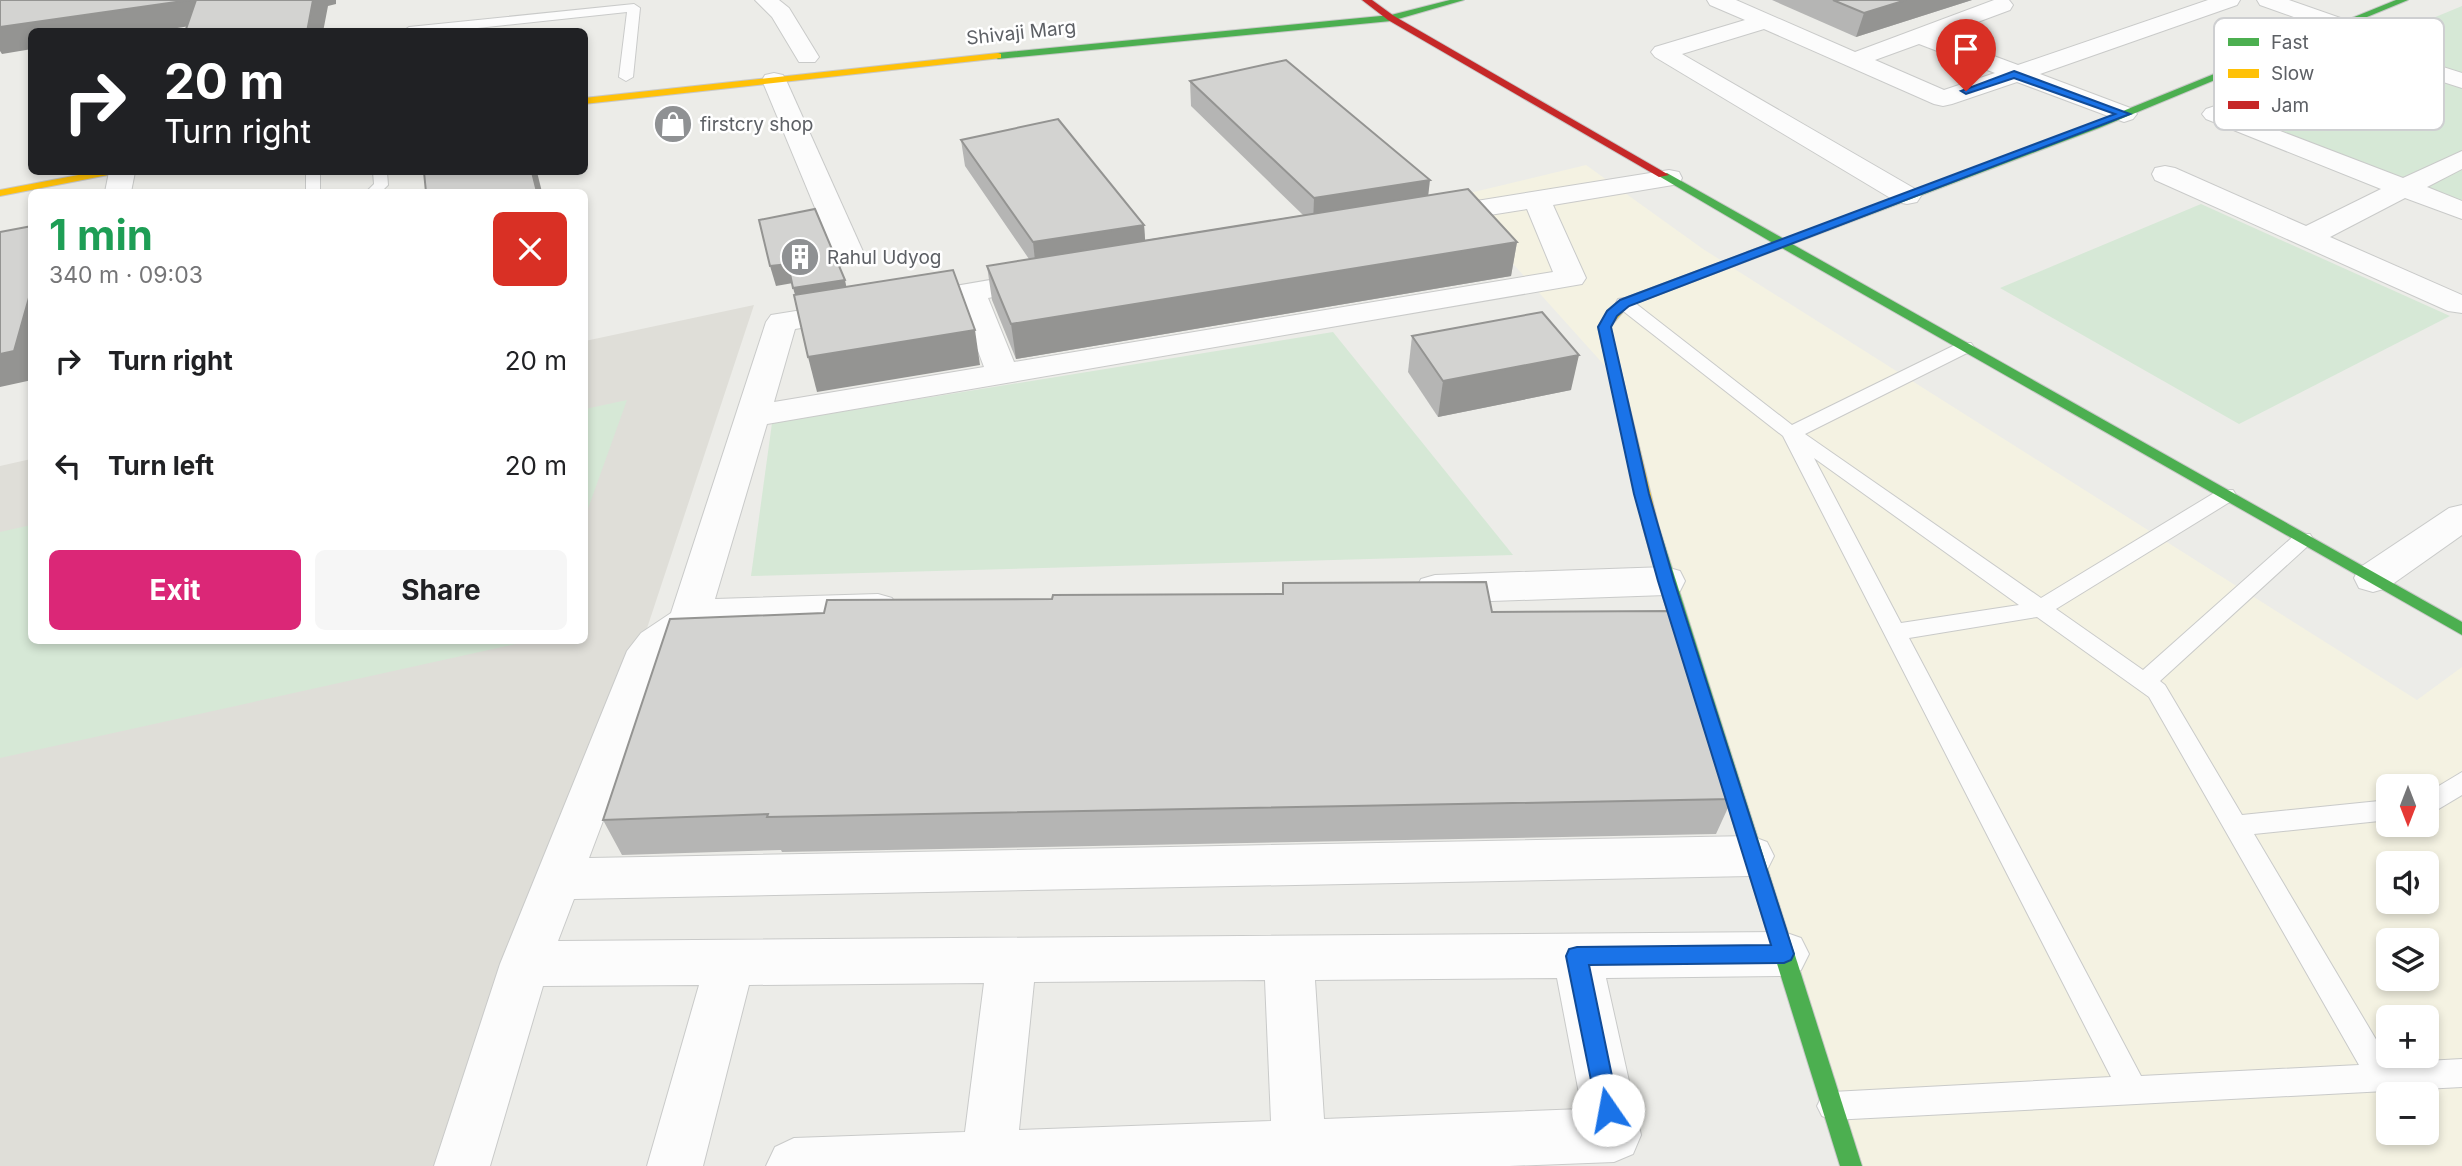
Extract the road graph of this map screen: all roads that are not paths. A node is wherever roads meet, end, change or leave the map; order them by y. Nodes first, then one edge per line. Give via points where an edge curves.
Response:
1 (765, 0) edge
2 (1366, 0) edge
3 (1460, 0) edge
4 (1718, 0) edge
5 (2229, 0) edge
6 (2268, 0) edge
7 (2404, 0) edge
8 (2002, 5) dead end
9 (1391, 18) junction
10 (2305, 18) edge
11 (2360, 18) edge
12 (1765, 21) junction
13 (438, 28) edge
14 (1919, 36) junction
15 (807, 57) dead end
16 (1854, 60) junction
17 (2014, 74) junction
18 (2444, 74) edge
19 (626, 77) dead end
20 (2214, 77) edge
21 (774, 80) junction
22 (2462, 81) edge
23 (588, 101) edge
24 (2124, 114) junction
25 (2256, 130) edge
26 (2462, 159) edge
27 (2165, 174) dead end
28 (92, 175) edge
29 (1669, 178) junction
30 (2404, 188) junction
31 (0, 192) edge
32 (1906, 196) junction
33 (1536, 199) junction
34 (2462, 211) edge
35 (1399, 222) edge
36 (2307, 237) junction
37 (1782, 243) junction
38 (850, 256) dead end
39 (1068, 276) edge
40 (971, 292) junction
41 (1624, 303) junction
42 (2459, 305) dead end
43 (1965, 347) junction
44 (1003, 374) junction
45 (753, 416) junction
46 (1791, 433) junction
47 (2226, 495) junction
48 (2462, 517) edge
49 (2303, 539) junction
50 (2373, 578) junction
51 (1666, 581) junction
52 (1404, 590) edge
53 (907, 607) edge
54 (2040, 608) junction
55 (689, 620) junction
56 (2462, 629) edge
57 (1894, 632) junction
58 (2144, 682) junction
59 (2462, 782) edge
60 (2440, 797) edge
61 (2376, 811) edge
62 (2236, 827) junction
63 (1751, 856) junction
64 (556, 879) junction
65 (1784, 954) junction
66 (1577, 956) junction
67 (1289, 959) junction
68 (1011, 961) junction
69 (730, 962) junction
70 (525, 964) junction
71 (2462, 1073) edge
72 (2382, 1077) junction
73 (2133, 1090) junction
74 (1832, 1106) junction
75 (1299, 1147) junction
76 (989, 1159) junction
77 (463, 1166) edge
78 (675, 1166) edge
79 (794, 1166) edge
80 (1851, 1166) edge

1 - 15 street via 781,13
2 - 9 street
3 - 9 street, Shivaji Marg
4 - 12 street
5 - 17 street
6 - 10 street
7 - 11 street
8 - 14 street
9 - 21 street, Shivaji Marg
9 - 29 street
12 - 16 street
12 - 32 street via 1663,52
13 - 19 lane via 634,8
14 - 16 street
14 - 17 street
16 - 17 street via 1943,99
17 - 24 street
18 - 22 street
20 - 24 street
21 - 23 street, Shivaji Marg
21 - 38 street
24 - 32 street
25 - 30 street
26 - 30 street
27 - 36 street
28 - 31 street
29 - 33 street
29 - 37 street
30 - 34 street
30 - 36 street
32 - 37 street
33 - 35 street
33 - 44 street via 1571,278
36 - 42 street
37 - 41 street
37 - 43 street
39 - 40 street
40 - 44 street
40 - 45 street via 782,323
41 - 46 lane
41 - 51 street via 1604,327
43 - 46 lane
43 - 47 street
44 - 45 street
45 - 55 street
46 - 54 lane
46 - 57 lane
47 - 49 street
47 - 54 lane
48 - 50 street
49 - 50 street
49 - 58 lane
50 - 56 street
51 - 52 street
51 - 63 street
53 - 55 street via 714,613
54 - 57 lane
54 - 58 lane
55 - 64 street via 647,651
57 - 73 lane
58 - 62 lane via 2157,691
59 - 60 lane
61 - 62 lane
62 - 72 lane
63 - 64 street
63 - 65 street
64 - 70 street
65 - 66 street
65 - 74 street
66 - 67 street
66 - 75 street via 1614,1135
67 - 68 street
67 - 75 street
68 - 69 street
68 - 76 street
69 - 70 street
69 - 78 street
70 - 77 street
71 - 72 lane
72 - 73 lane
73 - 74 lane
74 - 80 street
75 - 76 street
76 - 79 street

